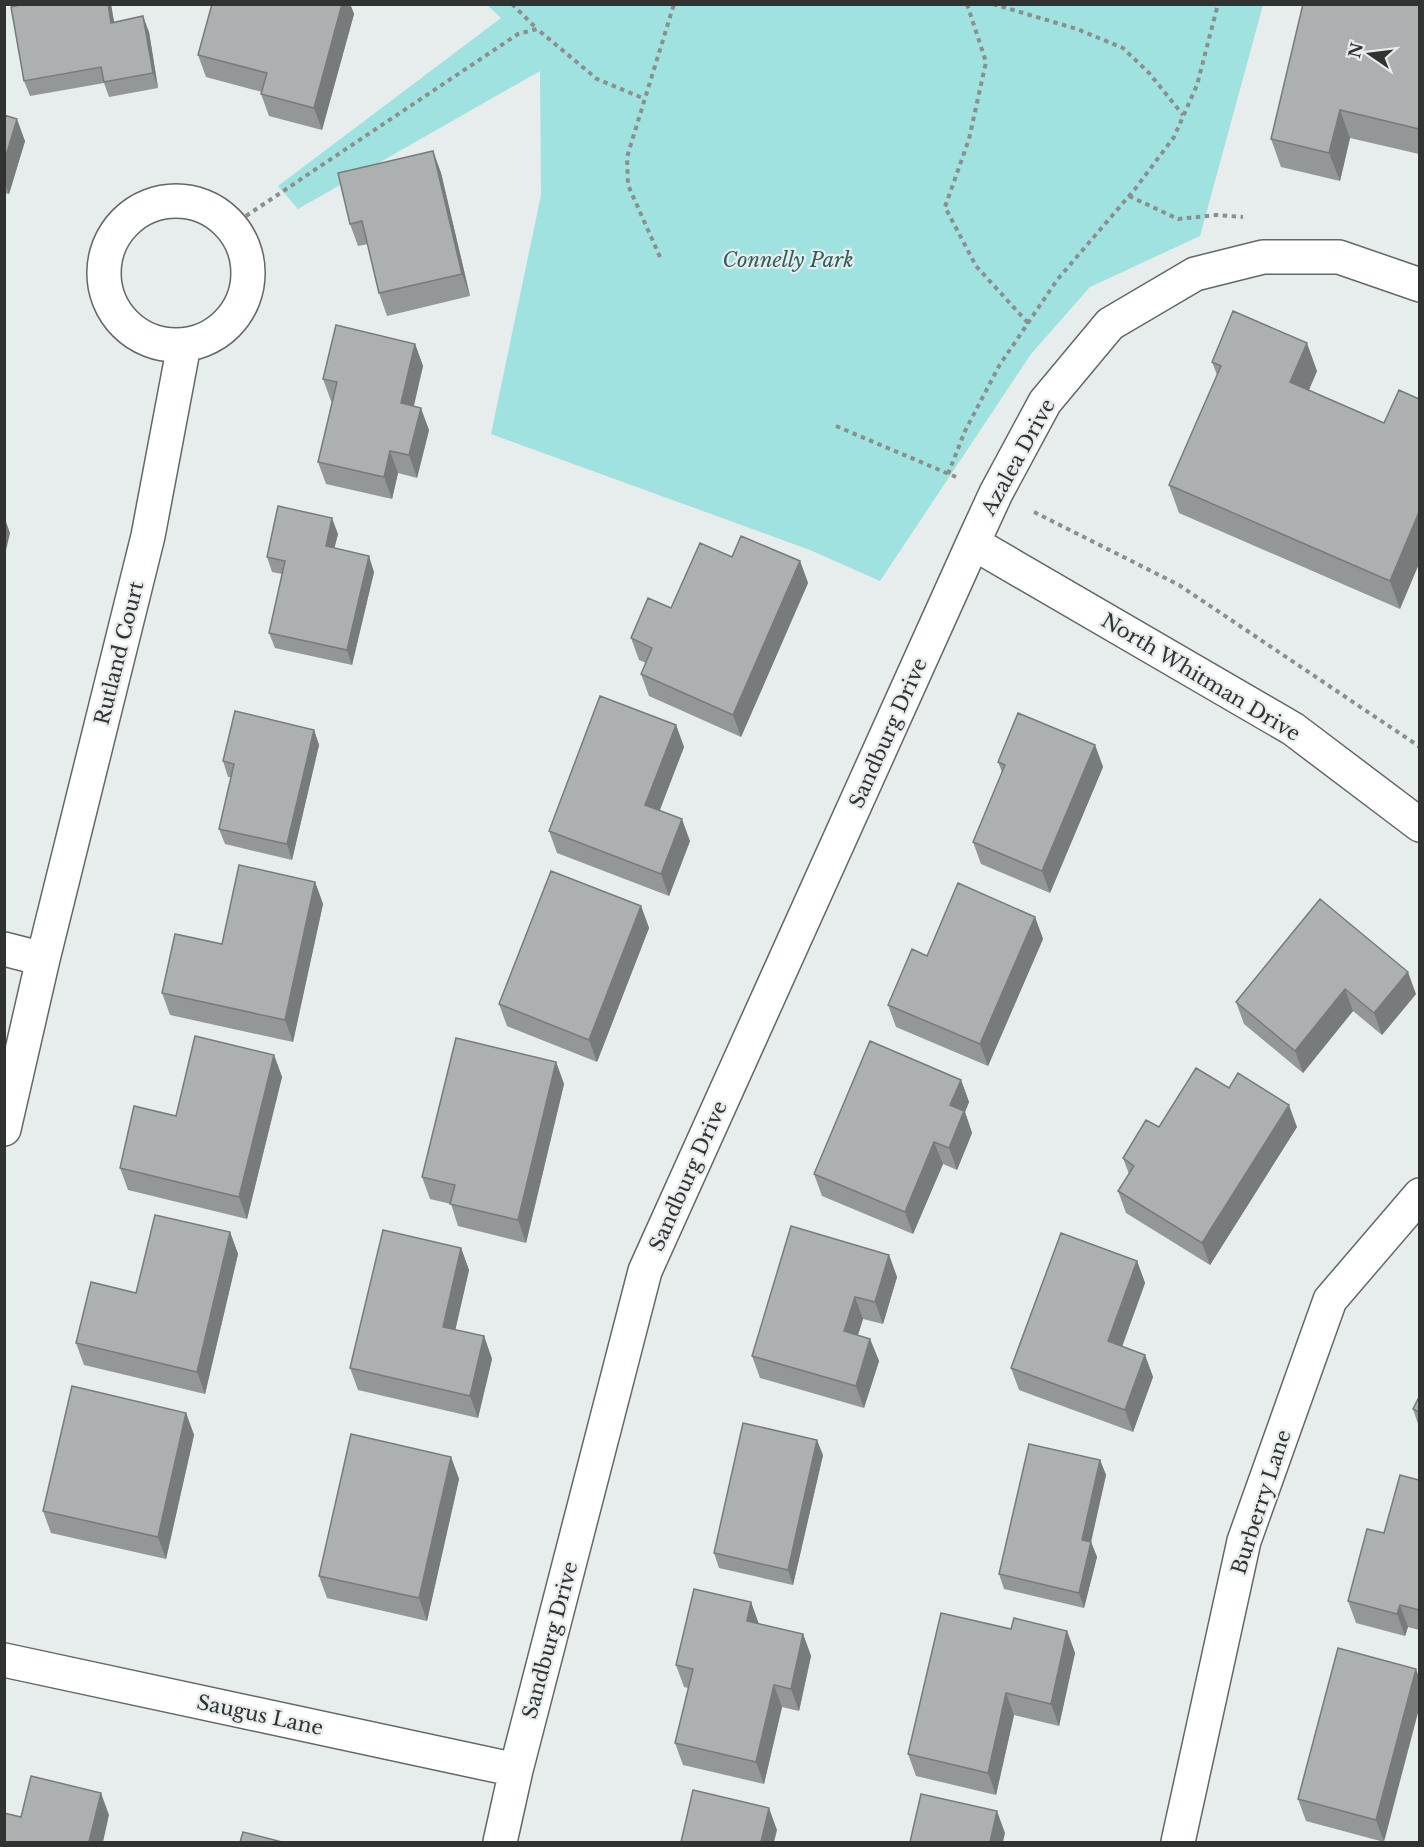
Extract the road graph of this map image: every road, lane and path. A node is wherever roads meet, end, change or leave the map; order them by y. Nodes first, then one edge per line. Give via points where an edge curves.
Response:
1 (512, 4) edge
2 (674, 4) edge
3 (967, 4) edge
4 (993, 4) edge
5 (1218, 4) edge
6 (537, 29) junction
7 (645, 99) junction
8 (1184, 115) junction
9 (1129, 196) junction
10 (231, 226) junction
11 (660, 257) dead end
12 (1263, 257) junction
13 (1419, 285) edge
14 (1028, 323) junction
15 (184, 345) junction
16 (836, 426) dead end
17 (948, 474) junction
18 (996, 493) junction
19 (973, 543) junction
20 (1419, 747) edge
21 (1419, 825) edge
22 (4, 949) edge
23 (43, 959) junction
24 (4, 1129) edge
25 (1419, 1195) edge
26 (4, 1660) edge
27 (516, 1770) junction
28 (500, 1842) edge
29 (1178, 1842) edge

1 - 6 path
2 - 7 path
3 - 14 path via 986,62 969,139 945,207 976,266
4 - 8 path via 1077,29 1123,48
5 - 8 path via 1197,85
6 - 7 path via 597,79
6 - 10 path via 518,34
7 - 11 path via 627,157 628,185
8 - 9 path via 1174,137
9 - 12 path via 1178,219 1246,217 1265,227
9 - 14 path via 1057,280
10 - 15 street via 243,245 248,267 239,310 225,327 206,340
10 - 15 street via 212,211 188,202 164,202 140,210 122,226 109,247 104,271 107,296 118,317 152,341
12 - 13 street, Azalea Drive via 1339,257
12 - 18 street, Azalea Drive via 1195,274 1110,324 1045,402
14 - 17 path via 994,376
15 - 23 street, Rutland Court via 148,536
16 - 17 path
17 - 18 path
18 - 19 street, Azalea Drive
18 - 20 path via 1179,585
19 - 21 street, North Whitman Drive via 1293,729
19 - 27 street, Sandburg Drive via 645,1270
22 - 23 street
23 - 24 street, Rutland Court
25 - 29 street, Burberry Lane via 1330,1300 1244,1541
26 - 27 street, Saugus Lane
27 - 28 street, Sandburg Drive

